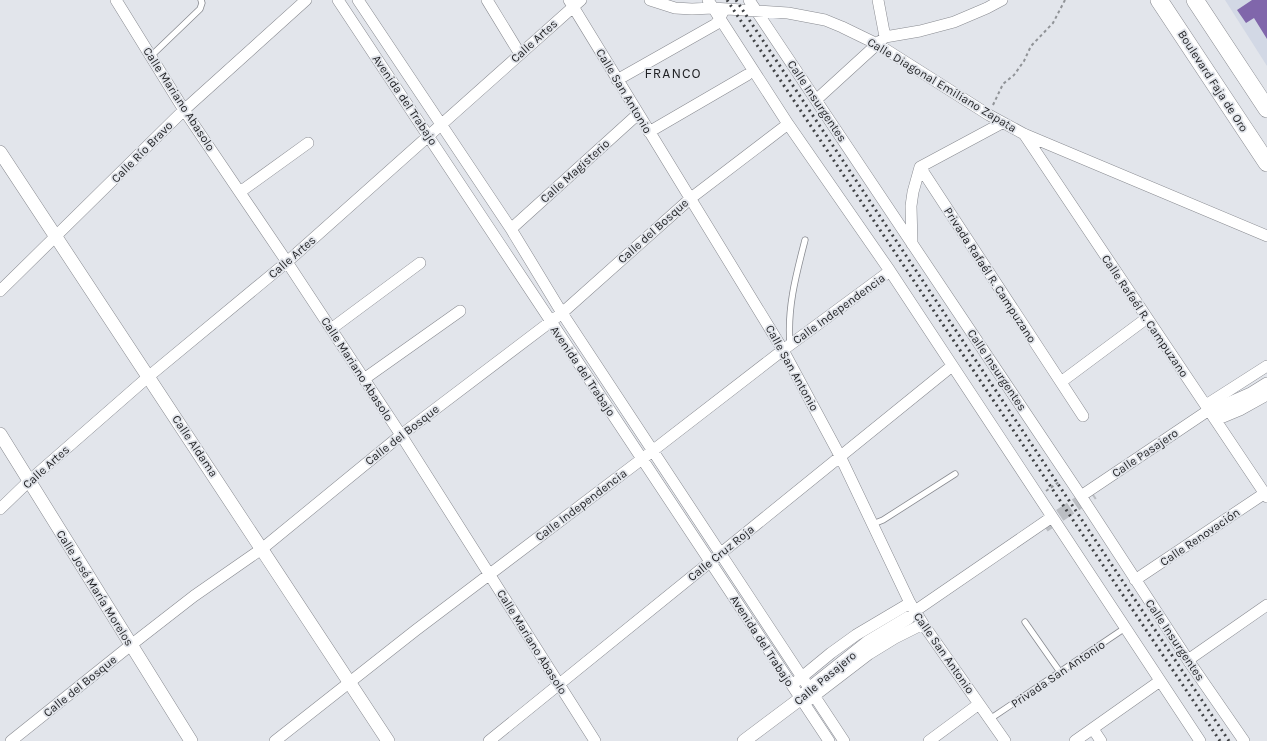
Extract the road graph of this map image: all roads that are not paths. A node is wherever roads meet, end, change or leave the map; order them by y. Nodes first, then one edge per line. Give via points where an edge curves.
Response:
1 (116, 0) edge
2 (201, 0) edge
3 (306, 0) edge
4 (338, 0) edge
5 (358, 0) edge
6 (487, 0) edge
7 (650, 0) edge
8 (749, 0) edge
9 (878, 0) edge
10 (1002, 0) edge
11 (1159, 0) edge
12 (1195, 0) edge
13 (574, 2) edge
14 (711, 4) edge
15 (756, 10) junction
16 (721, 17) junction
17 (881, 41) junction
18 (520, 54) junction
19 (151, 56) junction
20 (747, 75) dead end
21 (617, 80) junction
22 (816, 100) junction
23 (1267, 109) edge
24 (184, 110) junction
25 (638, 114) junction
26 (1002, 123) junction
27 (442, 124) junction
28 (788, 124) junction
29 (649, 132) junction
30 (1024, 134) junction
31 (428, 135) junction
32 (308, 143) dead end
33 (0, 152) edge
34 (1267, 163) edge
35 (920, 167) junction
36 (240, 192) junction
37 (691, 198) junction
38 (911, 206) junction
39 (892, 215) junction
40 (511, 229) junction
41 (1267, 236) edge
42 (56, 237) junction
43 (805, 240) dead end
44 (912, 244) junction
45 (287, 262) junction
46 (420, 263) dead end
47 (890, 271) junction
48 (0, 291) edge
49 (460, 310) dead end
50 (562, 313) junction
51 (1147, 318) junction
52 (550, 321) junction
53 (331, 328) junction
54 (786, 347) junction
55 (952, 366) junction
56 (1267, 366) edge
57 (148, 377) junction
58 (364, 380) junction
59 (1061, 382) junction
60 (1267, 384) edge
61 (1267, 395) edge
62 (1211, 412) junction
63 (1083, 416) dead end
64 (0, 434) edge
65 (401, 435) junction
66 (653, 451) junction
67 (840, 456) junction
68 (642, 459) junction
69 (955, 474) dead end
70 (29, 482) junction
71 (1266, 495) edge
72 (1081, 496) junction
73 (0, 509) edge
74 (1052, 517) junction
75 (873, 524) junction
76 (262, 548) junction
77 (720, 554) junction
78 (710, 562) junction
79 (489, 575) junction
80 (1135, 580) junction
81 (1267, 605) edge
82 (911, 611) junction
83 (1025, 622) dead end
84 (923, 624) junction
85 (1125, 628) junction
86 (131, 645) junction
87 (1188, 660) junction
88 (1060, 672) junction
89 (802, 677) junction
90 (350, 681) junction
91 (1160, 681) junction
92 (558, 685) junction
93 (792, 685) junction
94 (812, 693) junction
95 (802, 702) junction
96 (979, 704) junction
97 (990, 719) junction
98 (1092, 729) junction
99 (11, 741) edge
100 (192, 741) edge
101 (275, 741) edge
102 (388, 741) edge
103 (489, 741) edge
104 (595, 741) edge
105 (744, 741) edge
106 (829, 741) edge
107 (844, 741) edge
108 (929, 741) edge
109 (1005, 741) edge
110 (1076, 741) edge
111 (1101, 741) edge
112 (1200, 741) edge
113 (1244, 741) edge

1 - 19 street, Calle Mariano Abasolo
2 - 19 lane via 200,9
3 - 24 street, Calle Río Bravo
4 - 31 street, Avenida del Trabajo
5 - 27 street, Avenida del Trabajo
6 - 18 street
7 - 14 street, Calle Diagonal Emiliano Zapata via 675,8 692,9
8 - 15 street, Calle Insurgentes
9 - 17 street
10 - 17 street via 954,22
11 - 34 main road, Boulevard Faja de Oro
12 - 23 main road
13 - 18 street, Calle Artes
13 - 21 street, Calle San Antonio
14 - 16 street, Calle Diagonal Emiliano Zapata
15 - 16 street, Calle Diagonal Emiliano Zapata
15 - 17 street, Calle Diagonal Emiliano Zapata via 825,20
15 - 22 street, Calle Insurgentes
16 - 21 street
16 - 28 street
17 - 22 street
17 - 26 street, Calle Diagonal Emiliano Zapata
18 - 27 street, Calle Artes
19 - 24 street, Calle Mariano Abasolo
20 - 29 street
21 - 25 street, Calle San Antonio
22 - 39 street, Calle Insurgentes
24 - 36 street, Calle Mariano Abasolo
24 - 42 street, Calle Río Bravo
25 - 29 street, Calle San Antonio
25 - 40 street, Calle Magisterio
26 - 30 street, Calle Diagonal Emiliano Zapata
26 - 35 street
27 - 31 street, Calle Artes
27 - 40 street, Avenida del Trabajo
28 - 37 street, Calle del Bosque
28 - 47 street
29 - 37 street, Calle San Antonio
30 - 41 street, Calle Diagonal Emiliano Zapata
30 - 51 street, Calle Rafaél R. Campuzano
31 - 45 street, Calle Artes
31 - 52 street, Avenida del Trabajo
32 - 36 street
33 - 42 street, Calle Aldama
35 - 38 street
35 - 59 street, Privada Rafaél R. Campuzano
36 - 45 street, Calle Mariano Abasolo
37 - 50 street, Calle del Bosque
37 - 54 street, Calle San Antonio
38 - 39 street
38 - 44 street
39 - 44 street, Calle Insurgentes
40 - 50 street, Avenida del Trabajo
42 - 48 street, Calle Río Bravo
42 - 57 street, Calle Aldama
43 - 54 lane via 792,290
44 - 72 street, Calle Insurgentes
45 - 53 street, Calle Mariano Abasolo
45 - 57 street, Calle Artes
46 - 53 street
47 - 54 street, Calle Independencia
47 - 55 street
49 - 58 street
50 - 52 street, Calle del Bosque
50 - 66 street, Avenida del Trabajo
51 - 59 street
51 - 62 street, Calle Rafaél R. Campuzano
52 - 65 street, Calle del Bosque
52 - 68 street, Avenida del Trabajo
53 - 58 street, Calle Mariano Abasolo
54 - 66 street, Calle Independencia
54 - 67 street, Calle San Antonio
55 - 67 street, Calle Cruz Roja
55 - 74 street
56 - 62 street
57 - 70 street, Calle Artes
57 - 76 street, Calle Aldama
58 - 65 street, Calle Mariano Abasolo
59 - 63 street, Privada Rafaél R. Campuzano
60 - 62 street, Calle Pasajero
61 - 62 street via 1240,410
62 - 71 street, Calle Rafaél R. Campuzano
62 - 72 street, Calle Pasajero
64 - 70 street, Calle José María Morelos
65 - 76 street, Calle del Bosque
65 - 79 street, Calle Mariano Abasolo
66 - 68 street, Calle Independencia
66 - 77 street, Avenida del Trabajo
67 - 75 street, Calle San Antonio
67 - 77 street, Calle Cruz Roja
68 - 78 street, Avenida del Trabajo
68 - 79 street, Calle Independencia
69 - 75 lane
70 - 73 street, Calle Artes
70 - 86 street, Calle José María Morelos
71 - 80 street, Calle Renovación
72 - 80 street, Calle Insurgentes
74 - 82 street, Calle Pasajero
74 - 85 street
75 - 82 street, Calle San Antonio
76 - 86 street, Calle del Bosque
76 - 90 street, Calle Aldama
77 - 78 street, Calle Cruz Roja
77 - 89 street, Avenida del Trabajo
78 - 92 street, Calle Cruz Roja
78 - 93 street, Avenida del Trabajo
79 - 90 street, Calle Independencia
79 - 92 street, Calle Mariano Abasolo
80 - 87 street, Calle Insurgentes
81 - 87 street
82 - 84 street, Calle San Antonio
82 - 89 street via 856,635
82 - 94 street, Calle Pasajero via 868,642
83 - 88 lane
84 - 94 street via 869,654
84 - 96 street, Calle San Antonio
85 - 88 lane, Privada San Antonio
85 - 91 street
86 - 99 street, Calle del Bosque
86 - 100 street, Calle José María Morelos
87 - 113 street, Calle Insurgentes
88 - 97 lane, Privada San Antonio
89 - 93 street
89 - 94 street, Avenida del Trabajo
90 - 101 street, Calle Independencia
90 - 102 street, Calle Aldama
91 - 98 street
91 - 112 street
92 - 103 street, Calle Cruz Roja
92 - 104 street, Calle Mariano Abasolo
93 - 95 street, Avenida del Trabajo
94 - 95 street, Calle Pasajero
94 - 107 street, Avenida del Trabajo
95 - 105 street, Calle Pasajero
95 - 106 street, Avenida del Trabajo
96 - 97 street, Calle San Antonio
96 - 108 street
97 - 109 street, Calle San Antonio
98 - 110 street
98 - 111 street

